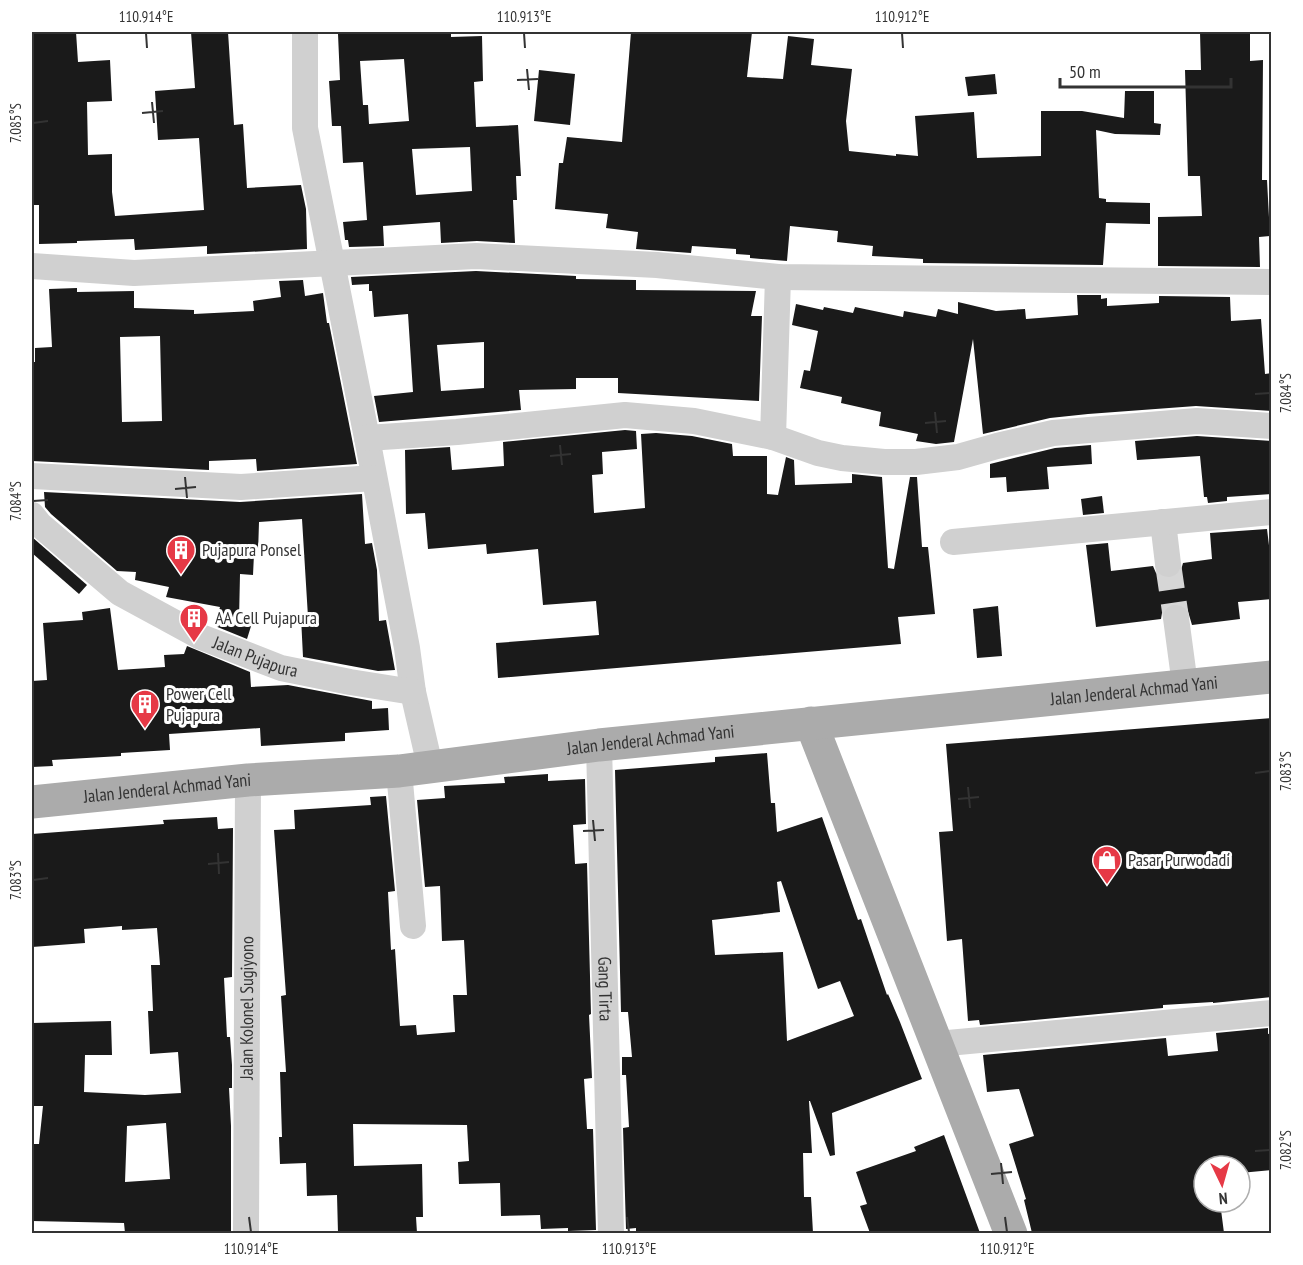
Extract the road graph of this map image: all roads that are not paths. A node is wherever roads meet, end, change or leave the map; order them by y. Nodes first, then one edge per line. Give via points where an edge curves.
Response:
1 (305, 32) edge
2 (331, 262) junction
3 (32, 266) edge
4 (778, 277) junction
5 (1272, 282) edge
6 (1272, 426) edge
7 (773, 437) junction
8 (367, 438) junction
9 (32, 476) edge
10 (374, 478) junction
11 (1272, 512) edge
12 (32, 515) edge
13 (1163, 522) junction
14 (953, 542) dead end
15 (1168, 564) tunnel mouth
16 (1176, 618) tunnel mouth
17 (1272, 677) edge
18 (1185, 685) junction
19 (413, 692) junction
20 (811, 723) junction
21 (599, 745) junction
22 (415, 768) junction
23 (248, 780) junction
24 (32, 802) edge
25 (413, 926) dead end
26 (1272, 1013) edge
27 (937, 1044) junction
28 (246, 1233) edge
29 (611, 1233) edge
30 (1011, 1233) edge

1 - 2 street via 305,128
2 - 3 street via 134,273
2 - 4 street via 476,256 657,265
2 - 8 street
4 - 5 street
4 - 7 street
6 - 7 street via 1197,421 1053,433 958,457 916,462 842,458
7 - 8 street via 694,421 625,415
8 - 10 street
9 - 10 street via 242,487
10 - 19 street
11 - 13 street
12 - 19 street, Jalan Pujapura via 120,593 201,637 281,668
13 - 14 street
13 - 15 street
16 - 18 street
17 - 18 main road, Jalan Jenderal Achmad Yani
18 - 20 main road, Jalan Jenderal Achmad Yani
19 - 22 street
20 - 21 main road, Jalan Jenderal Achmad Yani
20 - 27 main road
21 - 22 main road, Jalan Jenderal Achmad Yani
21 - 29 street, Gang Tirta
22 - 23 main road, Jalan Jenderal Achmad Yani
22 - 25 street
23 - 24 main road, Jalan Jenderal Achmad Yani
23 - 28 street, Jalan Kolonel Sugiyono
26 - 27 street
27 - 30 main road

